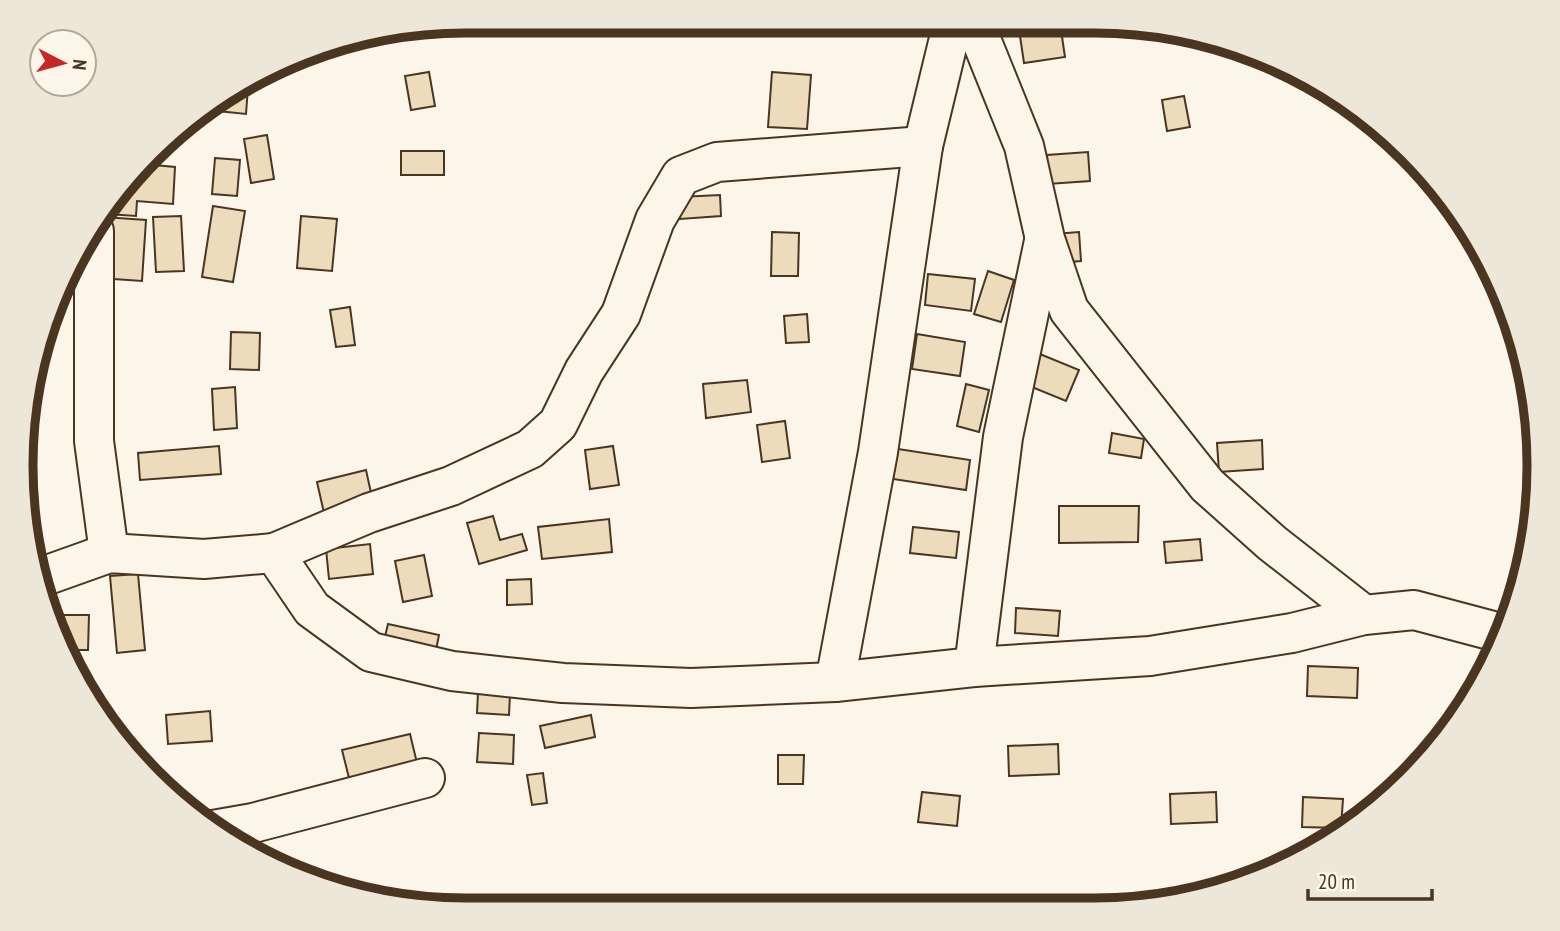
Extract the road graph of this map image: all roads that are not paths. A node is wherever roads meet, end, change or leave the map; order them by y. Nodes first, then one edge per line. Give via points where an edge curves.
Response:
1 (950, 33) edge
2 (978, 33) edge
3 (923, 146) junction
4 (1045, 239) junction
5 (94, 244) edge
6 (109, 553) junction
7 (274, 553) junction
8 (48, 575) edge
9 (1364, 615) junction
10 (1494, 631) edge
11 (974, 667) junction
12 (835, 682) junction
13 (425, 778) dead end
14 (229, 827) edge

1 - 3 street
2 - 4 street via 1024,146
3 - 7 street via 717,162 681,176 655,220 621,314 584,371 558,424 530,449 451,486 369,513
3 - 12 street via 878,452
4 - 9 street via 1069,310 1207,485
4 - 11 street via 1003,437
5 - 6 street via 94,441
6 - 7 street via 204,559
6 - 8 street
7 - 12 street via 312,609 371,652 452,671 563,683 691,688
9 - 10 street via 1413,610
9 - 11 street via 1292,633 1150,656
11 - 12 street
13 - 14 street

